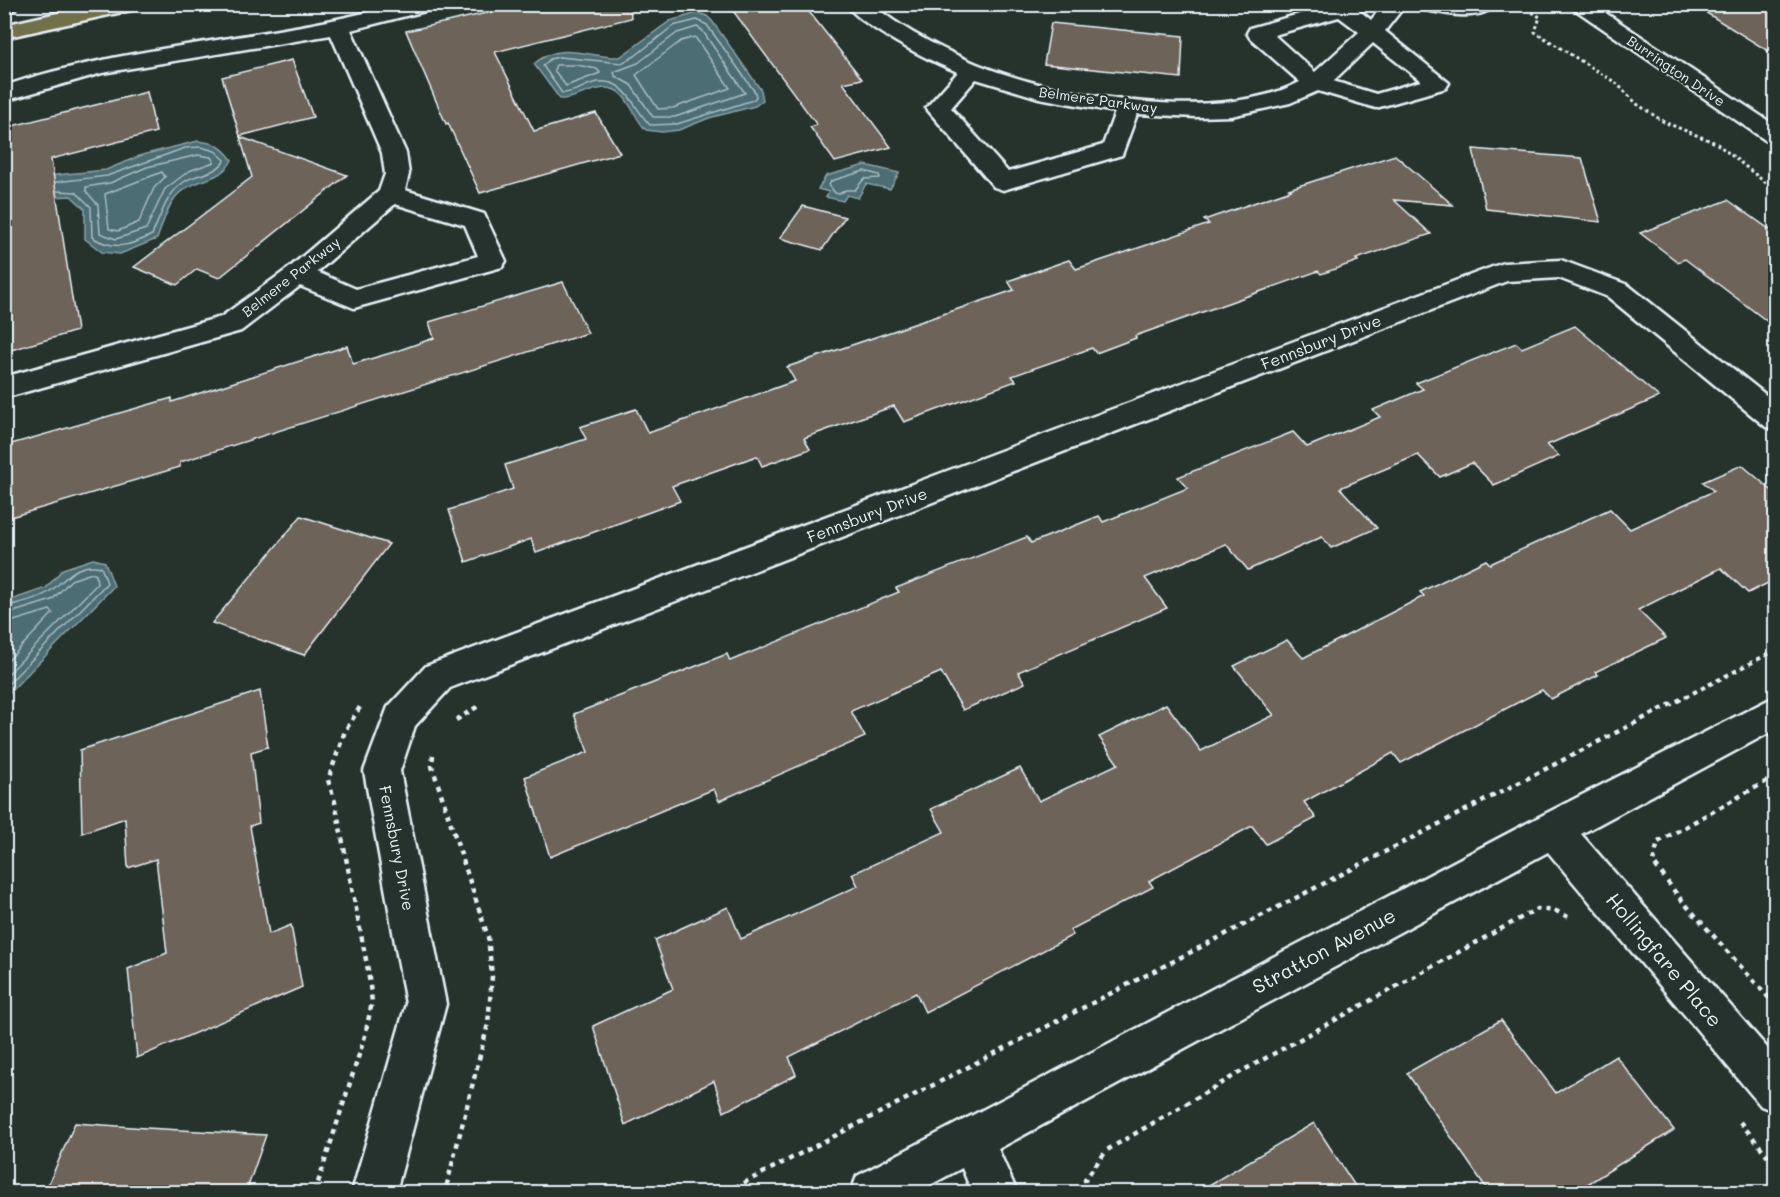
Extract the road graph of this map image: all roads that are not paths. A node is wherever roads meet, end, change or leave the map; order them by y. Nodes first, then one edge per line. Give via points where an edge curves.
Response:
1 (128, 4) edge
2 (425, 4) edge
3 (856, 4) edge
4 (1396, 4) edge
5 (1429, 4) edge
6 (1485, 4) edge
7 (1584, 6) edge
8 (338, 26) junction
9 (4, 32) edge
10 (1372, 32) junction
11 (971, 71) junction
12 (1313, 82) junction
13 (4, 94) edge
14 (1128, 107) junction
15 (1776, 137) edge
16 (391, 194) junction
17 (298, 274) junction
18 (4, 388) edge
19 (1776, 419) edge
20 (1776, 711) edge
21 (1552, 830) junction
22 (1776, 1091) edge
23 (971, 1140) junction
24 (374, 1192) edge
25 (873, 1192) edge
26 (995, 1192) edge

1 - 9 main road
2 - 8 street
3 - 11 street, Belmere Parkway via 918,47
4 - 10 street, Belmere Parkway
5 - 6 street via 1465,10
7 - 15 street, Burrington Drive
8 - 13 street via 124,60 35,82
8 - 16 street via 394,153 397,174
10 - 12 street, Belmere Parkway
10 - 12 street via 1343,9 1258,33
10 - 12 street via 1438,83 1376,101
11 - 14 street, Belmere Parkway via 1018,88
11 - 14 street via 938,108 1003,182 1113,150
12 - 14 street, Belmere Parkway via 1301,91 1253,108 1202,111
16 - 17 street, Belmere Parkway
16 - 17 street via 475,220 493,261 354,299
17 - 18 street, Belmere Parkway via 231,324
19 - 24 street, Fennsbury Drive via 1618,291 1561,269 1504,272 438,677 400,718 382,771 426,1004
20 - 21 street, Stratton Avenue
21 - 22 street, Hollingfare Place
21 - 23 street, Stratton Avenue
23 - 25 street, Stratton Avenue
23 - 26 street

